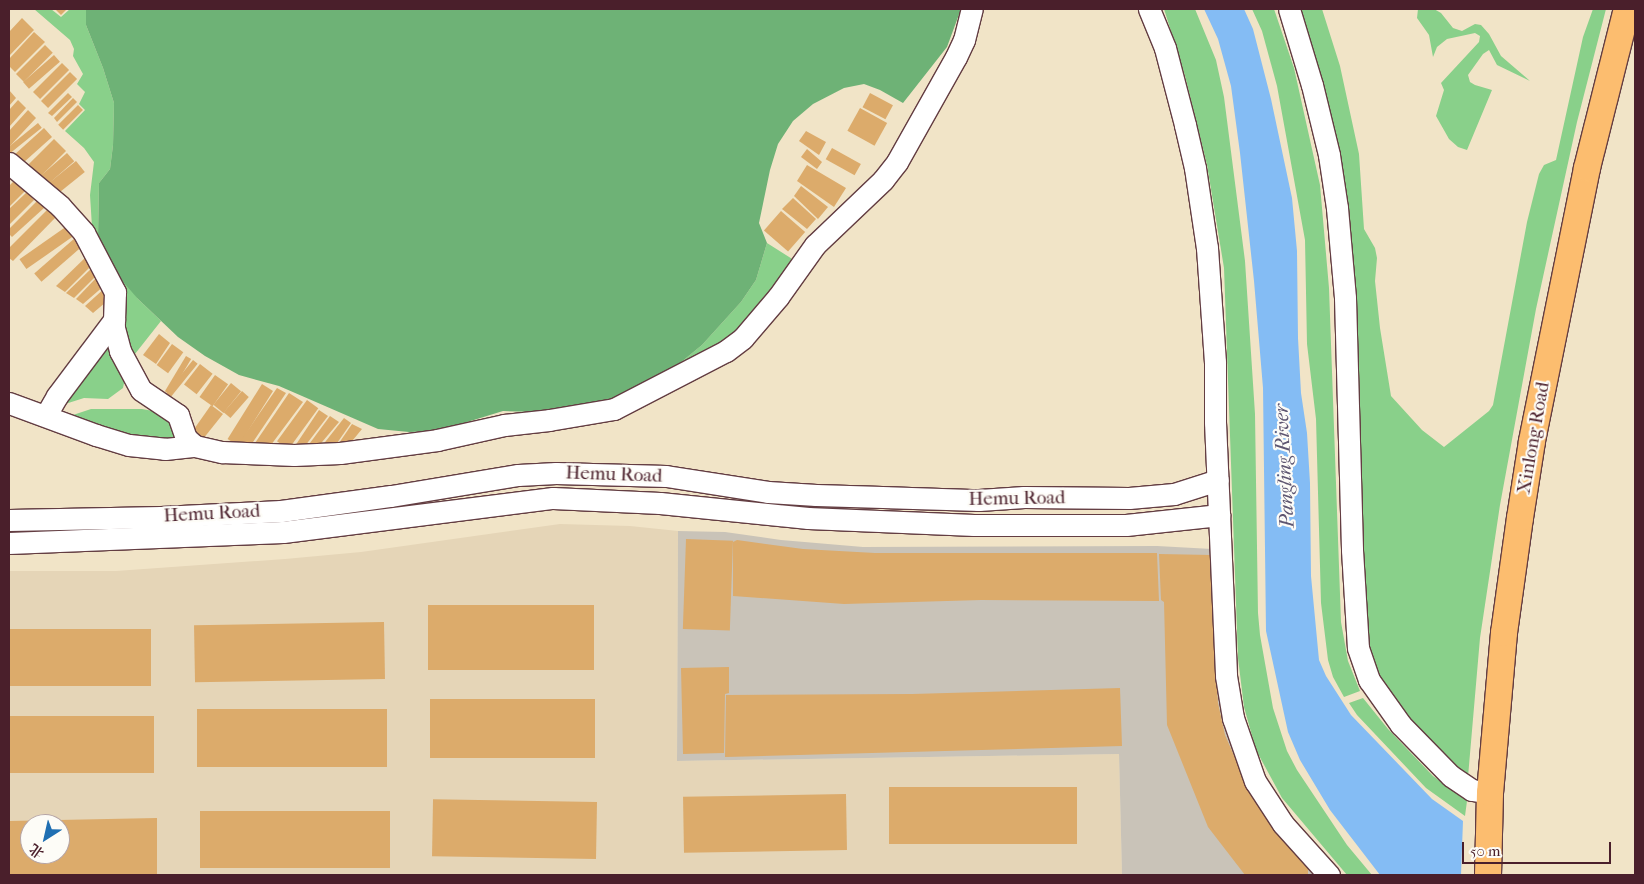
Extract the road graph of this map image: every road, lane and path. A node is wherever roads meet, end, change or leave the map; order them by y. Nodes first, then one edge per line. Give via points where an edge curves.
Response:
1 (972, 9) edge
2 (1148, 9) edge
3 (1289, 9) edge
4 (1617, 9) edge
5 (1627, 9) edge
6 (9, 163) edge
7 (114, 320) junction
8 (9, 403) edge
9 (46, 415) junction
10 (195, 446) junction
11 (1218, 480) junction
12 (1219, 515) junction
13 (9, 520) edge
14 (9, 543) edge
15 (1486, 798) junction
16 (1329, 875) edge
17 (1478, 875) edge
18 (1488, 875) edge

1 - 10 street via 956,57 897,162 883,180 816,245 765,313 743,338 726,351 629,402 598,413 504,425 437,440 340,453 245,454
2 - 11 street via 1165,48 1174,80 1202,208 1213,330
3 - 15 street via 1329,155 1337,208 1345,298 1358,648 1369,680 1401,725 1451,776
4 - 15 main road, Xinlong Road via 1554,288 1525,438 1496,633
5 - 15 main road, Xinlong Road via 1587,168 1532,441 1504,633
6 - 7 street via 60,206 84,233 115,292
7 - 9 street
7 - 10 street via 120,351 141,390 178,415 186,438
8 - 9 street
9 - 10 street via 128,445 165,450
11 - 12 street
11 - 13 street, Hemu Road via 1174,494 1129,498 979,500 768,492 666,476 518,475 281,511
12 - 14 street, Hemu Road via 1126,524 974,525 808,518 660,503 553,498 283,532
12 - 16 street via 1226,676 1237,732 1255,781 1283,824
15 - 17 main road, Xinlong Road
15 - 18 main road, Xinlong Road

